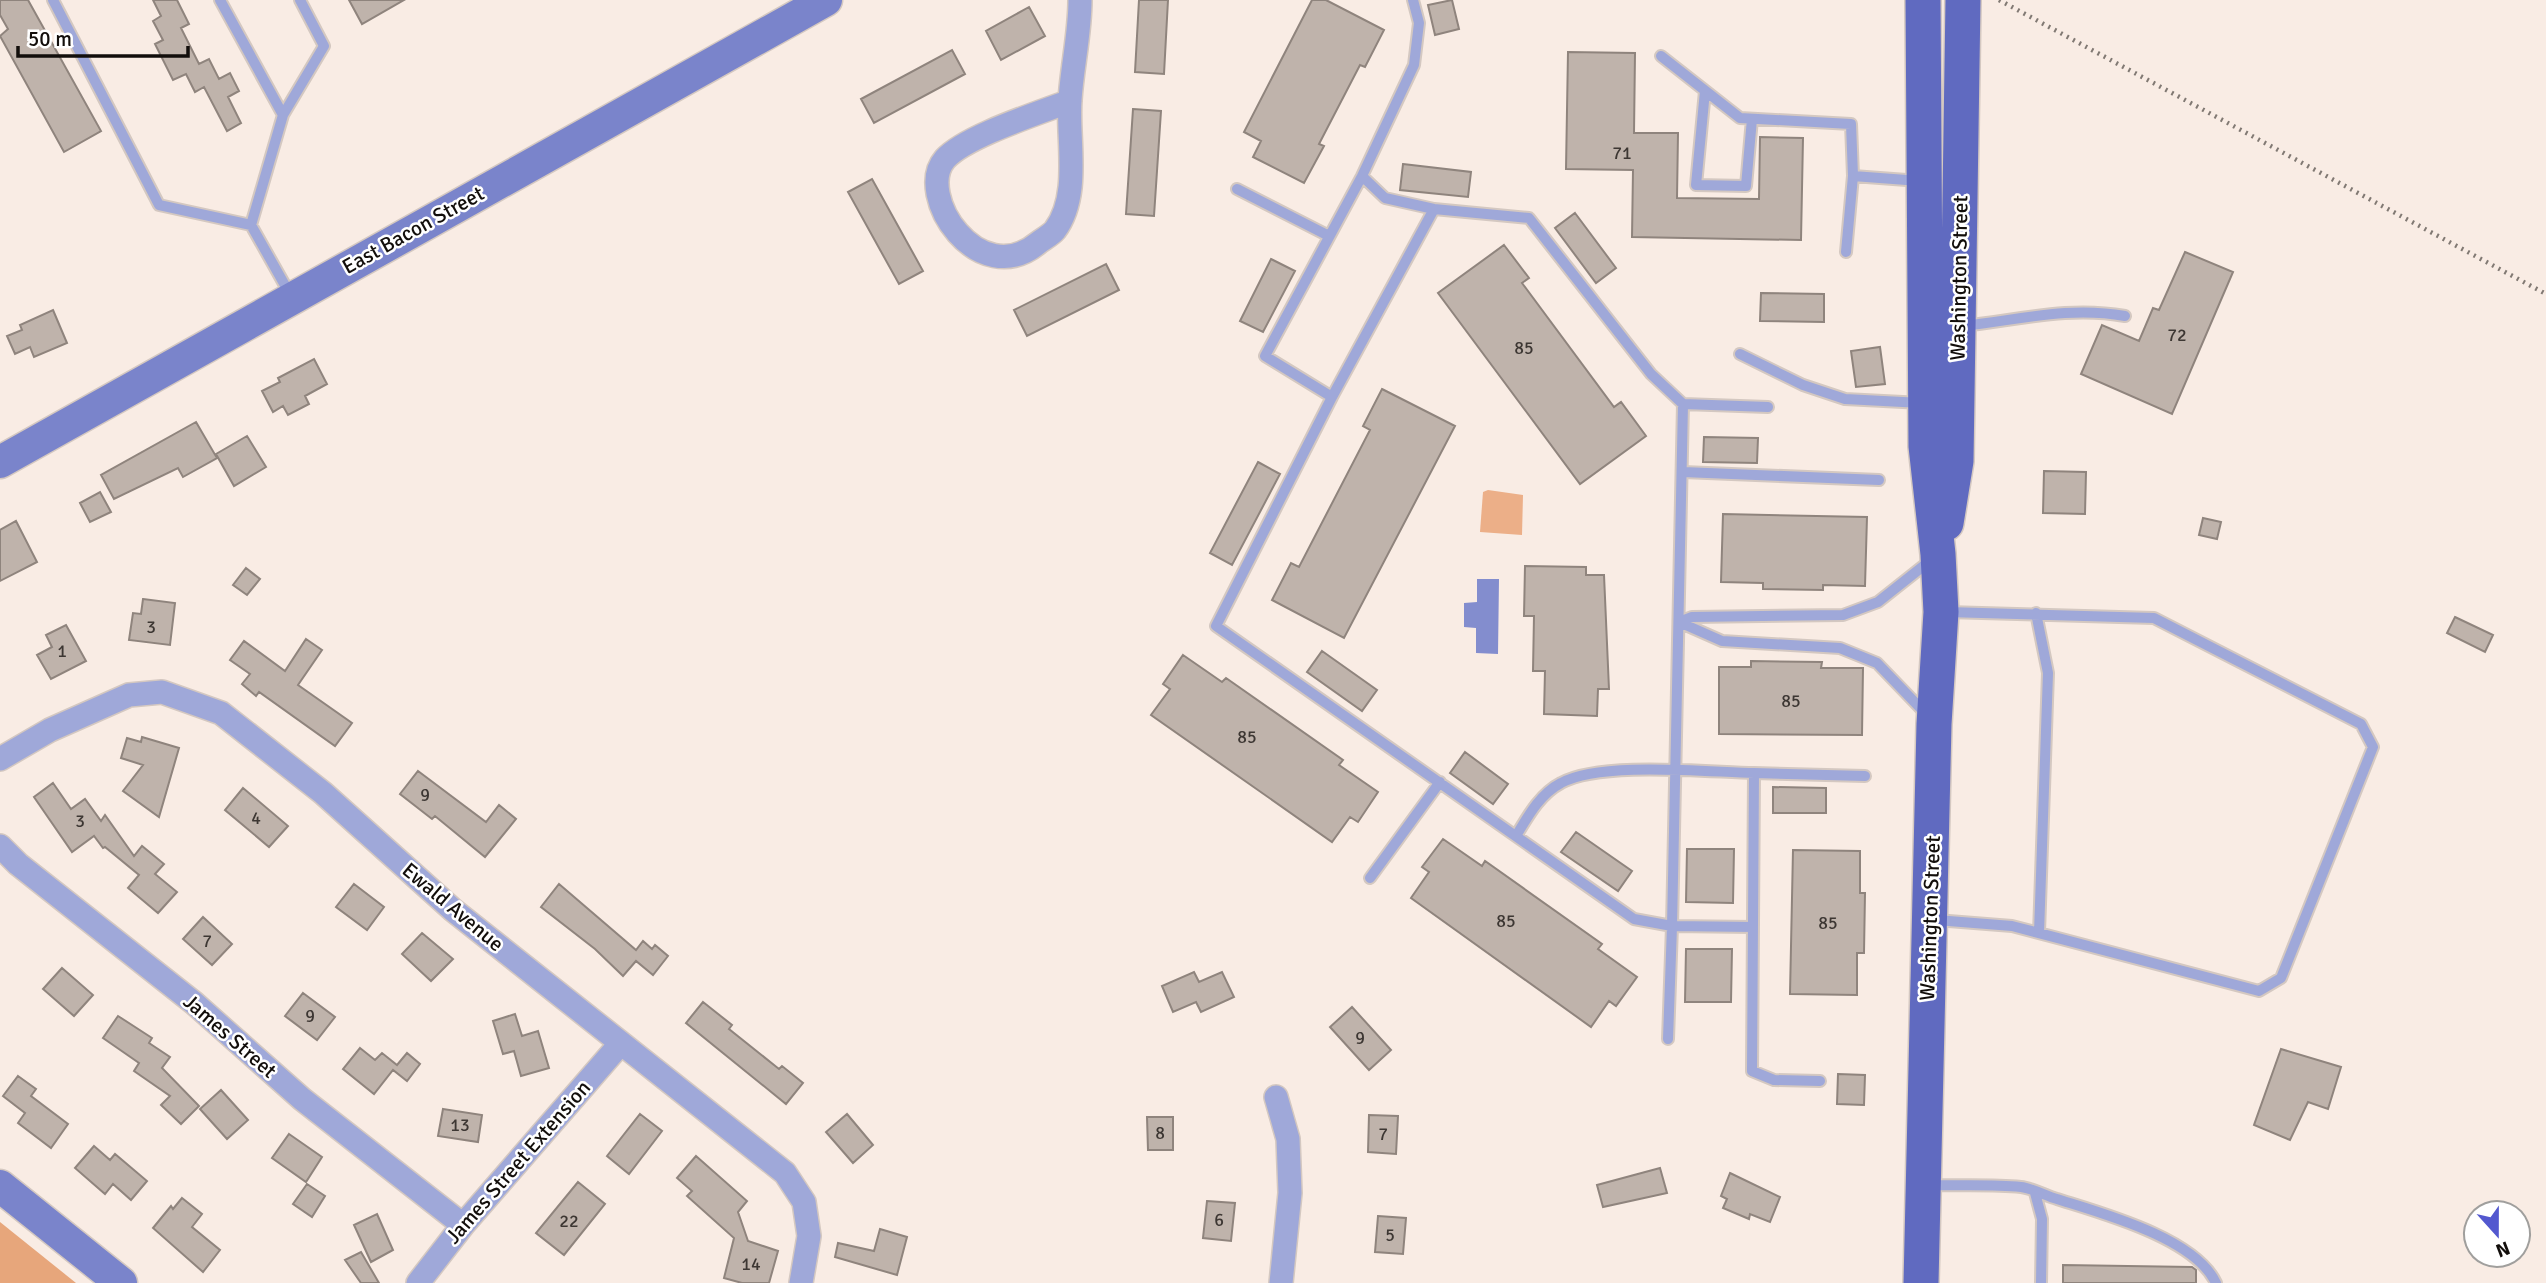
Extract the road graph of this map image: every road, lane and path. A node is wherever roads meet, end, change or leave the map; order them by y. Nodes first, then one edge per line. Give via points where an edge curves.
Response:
1 (54, 0) edge
2 (220, 0) edge
3 (300, 0) edge
4 (826, 0) edge
5 (1080, 0) edge
6 (1413, 0) edge
7 (1923, 0) edge
8 (1963, 0) edge
9 (1999, 0) edge
10 (1661, 57) dead end
11 (1705, 91) junction
12 (1070, 101) junction
13 (283, 115) junction
14 (1752, 119) junction
15 (1362, 176) junction
16 (1853, 176) junction
17 (1923, 181) junction
18 (1237, 189) dead end
19 (1434, 209) junction
20 (251, 225) junction
21 (1329, 236) junction
22 (1846, 253) dead end
23 (2546, 294) edge
24 (292, 297) junction
25 (2125, 316) dead end
26 (1958, 327) junction
27 (1740, 354) dead end
28 (1332, 397) junction
29 (1925, 403) junction
30 (1683, 404) junction
31 (1768, 407) dead end
32 (0, 462) edge
33 (1683, 472) junction
34 (1879, 480) dead end
35 (1938, 554) junction
36 (1941, 611) junction
37 (2036, 613) junction
38 (1679, 622) junction
39 (1934, 724) junction
40 (0, 758) edge
41 (1675, 772) junction
42 (1754, 773) junction
43 (1865, 776) dead end
44 (1440, 782) junction
45 (1516, 836) junction
46 (0, 846) edge
47 (1370, 878) dead end
48 (1929, 920) junction
49 (1672, 926) junction
50 (1753, 927) junction
51 (2039, 933) junction
52 (1668, 1039) dead end
53 (621, 1043) junction
54 (1821, 1081) dead end
55 (1276, 1097) dead end
56 (1923, 1185) junction
57 (0, 1186) edge
58 (2035, 1193) junction
59 (463, 1225) junction
60 (121, 1283) edge
61 (418, 1283) edge
62 (801, 1283) edge
63 (1281, 1283) edge
64 (1921, 1283) edge
65 (2041, 1283) edge
66 (2216, 1283) edge

1 - 20 lane via 159,205
2 - 13 lane
3 - 13 lane via 324,46
4 - 24 main road, East Bacon Street
5 - 12 street
6 - 15 lane via 1419,23 1414,65
7 - 17 main road, Washington Street
8 - 26 main road, Washington Street
9 - 23 path
10 - 11 lane
11 - 14 lane via 1740,118
11 - 14 lane via 1696,185 1746,186
12 - 12 street via 1068,201 1055,230 1027,252 1000,259 968,247 951,225 936,187 944,160 967,143
13 - 20 lane
14 - 16 lane via 1851,124
15 - 19 lane via 1385,198
15 - 21 lane
16 - 17 lane
16 - 22 lane
17 - 29 main road, Washington Street
18 - 21 lane
19 - 28 lane
19 - 30 lane via 1529,218 1651,374
20 - 24 lane
21 - 28 lane via 1265,356
24 - 32 main road, East Bacon Street
25 - 26 lane via 2062,311
26 - 35 main road, Washington Street via 1956,461
27 - 29 lane via 1803,385 1845,399
28 - 44 lane via 1216,626
29 - 35 main road, Washington Street
30 - 31 lane
30 - 33 lane
33 - 34 lane
33 - 38 lane
35 - 36 main road, Washington Street
35 - 38 lane via 1878,602 1843,615 1692,617
36 - 37 lane
36 - 39 main road, Washington Street
37 - 51 lane via 2048,673
37 - 51 lane via 2154,618 2361,724 2373,747 2281,978 2259,991
38 - 39 lane via 1722,641 1840,648 1877,663
38 - 41 lane
39 - 48 main road, Washington Street
40 - 53 street, Ewald Avenue via 129,695 162,692 220,713 323,793 453,910
41 - 42 lane
41 - 45 lane via 1583,774 1560,783 1535,804
41 - 49 lane
42 - 43 lane
42 - 50 lane
44 - 45 lane
44 - 47 lane
45 - 49 lane via 1634,919
46 - 59 street, James Street via 194,1003 302,1099
48 - 51 lane via 2012,926
48 - 56 main road, Washington Street
49 - 50 lane
49 - 52 lane
50 - 54 lane via 1752,1071 1774,1080
53 - 59 street, James Street Extension
53 - 62 street, Ewald Avenue via 785,1173 804,1202 809,1237
55 - 63 street via 1288,1139 1290,1193
56 - 58 lane via 2025,1187
56 - 64 main road, Washington Street
57 - 60 main road
58 - 65 lane via 2042,1219
58 - 66 lane via 2155,1234 2192,1256
59 - 61 street, James Street Extension

